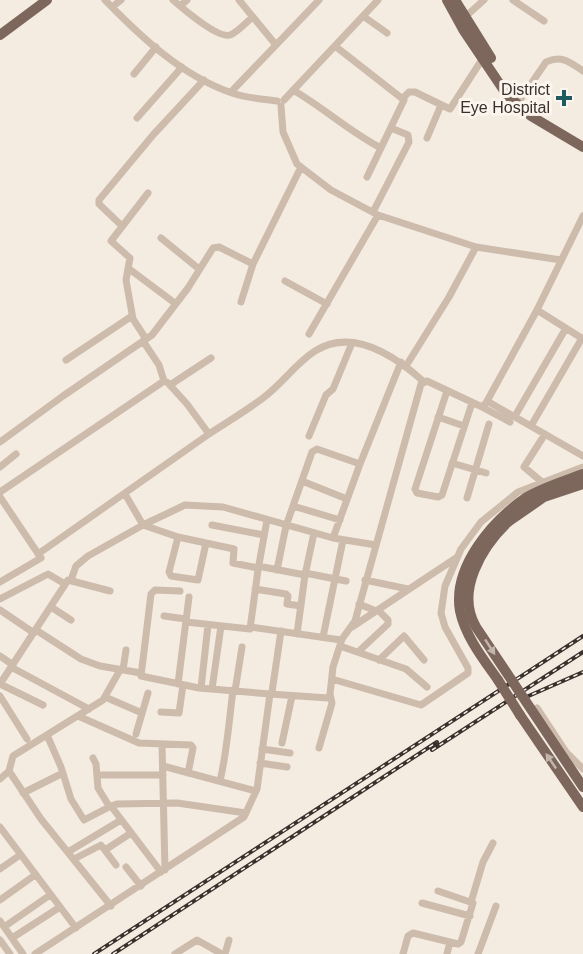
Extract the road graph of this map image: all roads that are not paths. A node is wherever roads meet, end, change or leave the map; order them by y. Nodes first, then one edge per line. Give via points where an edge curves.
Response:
1 (37, 0) edge
2 (47, 0) edge
3 (105, 0) edge
4 (121, 0) edge
5 (173, 0) edge
6 (187, 0) edge
7 (238, 0) edge
8 (319, 0) edge
9 (378, 0) edge
10 (447, 0) edge
11 (455, 0) edge
12 (484, 0) edge
13 (513, 0) edge
14 (180, 6) junction
15 (112, 8) junction
16 (363, 16) junction
17 (465, 16) junction
18 (253, 17) junction
19 (544, 21) dead end
20 (0, 26) edge
21 (387, 33) dead end
22 (0, 35) edge
23 (276, 45) junction
24 (335, 46) junction
25 (156, 47) junction
26 (483, 58) junction
27 (182, 67) junction
28 (583, 71) edge
29 (134, 74) dead end
30 (204, 80) junction
31 (293, 90) junction
32 (231, 92) junction
33 (403, 98) junction
34 (520, 100) junction
35 (281, 102) junction
36 (441, 105) junction
37 (137, 118) dead end
38 (391, 128) junction
39 (427, 138) dead end
40 (583, 139) edge
41 (583, 147) edge
42 (381, 148) junction
43 (301, 167) junction
44 (367, 177) dead end
45 (148, 193) dead end
46 (376, 214) junction
47 (583, 216) edge
48 (122, 226) junction
49 (161, 238) dead end
50 (476, 247) junction
51 (561, 260) junction
52 (253, 264) junction
53 (128, 268) junction
54 (199, 269) junction
55 (285, 281) dead end
56 (241, 302) dead end
57 (176, 304) junction
58 (327, 304) junction
59 (537, 310) junction
60 (132, 316) junction
61 (566, 328) junction
62 (309, 334) dead end
63 (583, 338) edge
64 (144, 340) junction
65 (352, 343) junction
66 (211, 358) dead end
67 (66, 360) dead end
68 (404, 364) junction
69 (423, 381) junction
70 (167, 383) junction
71 (447, 391) junction
72 (487, 401) junction
73 (472, 402) junction
74 (480, 406) junction
75 (438, 417) junction
76 (512, 419) junction
77 (489, 424) dead end
78 (465, 426) junction
79 (531, 426) junction
80 (209, 434) junction
81 (545, 434) junction
82 (309, 436) dead end
83 (0, 442) edge
84 (16, 454) dead end
85 (583, 456) edge
86 (452, 463) junction
87 (360, 464) junction
88 (0, 467) edge
89 (583, 467) edge
90 (475, 470) junction
91 (486, 473) dead end
92 (583, 474) edge
93 (302, 481) junction
94 (542, 482) junction
95 (583, 484) edge
96 (0, 492) edge
97 (125, 494) junction
98 (0, 497) edge
99 (467, 498) dead end
100 (347, 499) junction
101 (293, 506) junction
102 (506, 519) junction
103 (267, 520) junction
104 (340, 520) junction
105 (143, 525) junction
106 (212, 525) dead end
107 (285, 526) junction
108 (314, 533) junction
109 (264, 535) junction
110 (178, 537) junction
111 (333, 538) junction
112 (343, 540) junction
113 (206, 543) junction
114 (376, 545) junction
115 (38, 554) junction
116 (458, 557) junction
117 (258, 567) junction
118 (277, 570) junction
119 (305, 574) junction
120 (334, 579) junction
121 (365, 579) junction
122 (346, 581) dead end
123 (0, 582) edge
124 (68, 582) junction
125 (255, 589) junction
126 (408, 590) junction
127 (110, 591) dead end
128 (180, 591) dead end
129 (189, 597) dead end
130 (0, 599) edge
131 (359, 604) junction
132 (301, 606) junction
133 (51, 607) junction
134 (0, 610) edge
135 (377, 610) junction
136 (164, 616) dead end
137 (71, 620) dead end
138 (186, 620) junction
139 (208, 625) junction
140 (221, 626) junction
141 (251, 627) junction
142 (351, 627) junction
143 (281, 631) junction
144 (35, 632) junction
145 (297, 634) junction
146 (323, 638) junction
147 (340, 643) junction
148 (242, 647) dead end
149 (126, 650) dead end
150 (358, 652) junction
151 (0, 656) edge
152 (379, 660) junction
153 (424, 660) dead end
154 (12, 666) junction
155 (122, 670) junction
156 (141, 673) junction
157 (332, 679) junction
158 (0, 684) edge
159 (181, 685) junction
160 (427, 687) dead end
161 (201, 688) junction
162 (212, 689) junction
163 (234, 691) junction
164 (148, 693) dead end
165 (271, 693) junction
166 (330, 694) junction
167 (0, 696) edge
168 (292, 696) junction
169 (105, 697) junction
170 (43, 705) dead end
171 (537, 708) dead end
172 (88, 709) junction
173 (161, 712) dead end
174 (142, 713) junction
175 (78, 716) junction
176 (136, 734) dead end
177 (47, 735) junction
178 (27, 739) dead end
179 (282, 743) dead end
180 (162, 744) junction
181 (319, 748) dead end
182 (262, 749) junction
183 (290, 753) dead end
184 (93, 758) dead end
185 (260, 763) junction
186 (163, 766) junction
187 (287, 767) dead end
188 (583, 769) edge
189 (9, 771) junction
190 (63, 773) junction
191 (188, 773) junction
192 (97, 775) junction
193 (163, 775) junction
194 (0, 779) edge
195 (220, 781) junction
196 (583, 787) edge
197 (256, 791) junction
198 (23, 794) junction
199 (164, 803) junction
200 (110, 806) junction
201 (583, 807) edge
202 (246, 813) junction
203 (121, 820) junction
204 (0, 827) edge
205 (131, 833) junction
206 (493, 843) dead end
207 (105, 850) junction
208 (68, 852) junction
209 (20, 855) junction
210 (74, 859) junction
211 (116, 865) dead end
212 (126, 867) dead end
213 (0, 869) edge
214 (163, 871) junction
215 (35, 875) junction
216 (141, 886) junction
217 (438, 891) dead end
218 (50, 895) junction
219 (0, 900) edge
220 (471, 902) junction
221 (422, 903) dead end
222 (111, 906) junction
223 (496, 906) dead end
224 (60, 907) junction
225 (470, 916) junction
226 (2, 924) edge
227 (76, 928) junction
228 (12, 938) junction
229 (0, 940) edge
230 (229, 940) dead end
231 (450, 942) junction
232 (10, 954) edge
233 (22, 954) edge
234 (35, 954) edge
235 (174, 954) edge
236 (224, 954) edge
237 (403, 954) edge
238 (447, 954) edge
239 (472, 954) edge
240 (478, 954) edge

1 - 20 main road
2 - 22 main road
3 - 15 street
4 - 15 street
5 - 14 street
6 - 14 street
7 - 18 street
8 - 23 street
9 - 16 street
10 - 26 main road
11 - 17 main road
12 - 17 street
13 - 19 street
14 - 18 street via 224,35 232,34
15 - 25 street
16 - 21 street
16 - 24 street
17 - 34 main road
18 - 23 street
23 - 32 street
24 - 31 street
24 - 33 street
25 - 27 street
25 - 29 street
26 - 36 street via 452,108
26 - 41 main road via 507,95 531,116
27 - 30 street
27 - 37 street
28 - 34 street via 564,59 552,58
30 - 32 street
30 - 48 street via 99,200
31 - 35 street
31 - 42 street
32 - 35 street
33 - 36 street via 415,92
33 - 38 street
34 - 40 main road
35 - 43 street via 283,132
36 - 39 street
38 - 42 street
38 - 46 street via 408,135 409,142
42 - 44 street
43 - 46 street via 331,190
43 - 52 street
45 - 48 street
46 - 50 street
46 - 58 street
47 - 51 street
48 - 53 street via 111,241 129,256
49 - 54 street
50 - 51 street
50 - 68 street via 449,297
51 - 59 street
52 - 54 street via 215,247
52 - 56 street
53 - 57 street
53 - 60 street via 125,277
54 - 57 street
55 - 58 street
57 - 64 street
58 - 62 street
59 - 61 street
59 - 72 street
60 - 64 street
60 - 67 street
61 - 63 street
61 - 76 street
63 - 79 street
64 - 70 street
64 - 83 street
65 - 68 street via 387,353
65 - 80 street via 332,344 315,351 264,397
65 - 82 street
66 - 70 street
68 - 69 street
68 - 87 street
69 - 71 street
69 - 114 street
70 - 80 street
70 - 96 street
71 - 73 street
71 - 75 street
72 - 74 street
72 - 76 street
73 - 74 street
73 - 78 street
74 - 76 street
75 - 78 street
75 - 86 street via 416,491 440,496
76 - 79 street
77 - 90 street
78 - 86 street
79 - 81 street
80 - 97 street
81 - 85 street
81 - 94 street via 524,467
84 - 88 street
86 - 90 street
87 - 93 street via 314,449
87 - 100 street
89 - 94 street
90 - 91 street
90 - 99 street
92 - 102 main road via 528,497
93 - 100 street
93 - 101 street
94 - 116 street via 518,492 490,513 470,534
95 - 102 main road via 535,501
97 - 105 street
97 - 115 street
98 - 115 street
100 - 104 street
101 - 104 street
101 - 107 street
102 -> 196 main road, bridge via 473,573 470,614
201 -> 102 main road, bridge via 478,651 463,621 459,599 464,573 478,545
103 - 105 street via 224,507 185,505
103 - 107 street
103 - 109 street
104 - 111 street
105 - 110 street
105 - 124 street via 88,556 75,566
106 - 109 street
107 - 108 street
107 - 118 street
108 - 111 street
108 - 119 street
109 - 117 street
110 - 113 street
110 - 113 street via 171,576 198,580
111 - 112 street
112 - 114 street
112 - 120 street
113 - 117 street via 234,549 233,563
114 - 121 street
115 - 123 street via 41,558
116 - 126 street
116 - 157 street via 445,586 441,613 468,673 421,705
117 - 118 street
117 - 125 street
118 - 119 street
119 - 120 street
119 - 132 street
120 - 122 street
120 - 146 street
121 - 126 street
121 - 131 street
124 - 127 street
124 - 130 street via 48,574
124 - 133 street
125 - 132 street via 286,594 288,604
125 - 141 street
126 - 135 street
128 - 156 street via 155,590 151,594
129 - 138 street
131 - 135 street
131 - 142 street
132 - 145 street
133 - 137 street
133 - 144 street
134 - 144 street
135 - 142 street
135 - 150 street via 388,624
136 - 138 street
138 - 139 street
138 - 159 street
139 - 140 street
139 - 161 street
140 - 141 street via 249,630
140 - 162 street
141 - 143 street
142 - 147 street
143 - 145 street
143 - 165 street
144 - 154 street
144 - 155 street via 81,659
145 - 146 street
146 - 147 street
147 - 150 street
147 - 157 street
148 - 163 street
149 - 155 street
150 - 152 street
151 - 154 street
152 - 153 street via 404,636
152 - 160 street via 411,672
154 - 158 street
154 - 172 street
155 - 156 street
155 - 169 street
156 - 159 street
157 - 166 street
158 - 170 street
159 - 161 street
159 - 173 street via 179,714
161 - 162 street
162 - 163 street
163 - 165 street
163 - 195 street
164 - 174 street
165 - 168 street
165 - 182 street
166 - 168 street via 328,698
166 - 181 street via 332,703
167 - 178 street
168 - 179 street
169 - 172 street
169 - 174 street
171 - 188 street via 568,755
172 - 175 street
174 - 176 street
175 - 177 street
175 - 180 street via 139,743
177 - 189 street via 13,756
177 - 190 street
180 - 186 street
180 - 191 street via 192,746
182 - 183 street
182 - 185 street
184 - 192 street
185 - 187 street
185 - 197 street
186 - 191 street
186 - 193 street
189 - 194 street
189 - 198 street
190 - 198 street
190 - 200 street via 71,799 84,820
191 - 195 street
192 - 193 street
192 - 200 street via 98,788
193 - 199 street
195 - 197 street
197 - 202 street
198 - 208 street
199 - 200 street
199 - 202 street
199 - 214 street
200 - 203 street
202 - 214 street
203 - 205 street
203 - 208 street
204 - 209 street
205 - 207 street
205 - 214 street
206 - 220 street
207 - 210 street via 98,845
207 - 211 street
208 - 210 street
209 - 213 street
209 - 215 street
210 - 222 street
212 - 216 street
214 - 216 street
215 - 218 street
215 - 219 street
216 - 222 street
217 - 220 street
218 - 224 street
218 - 226 street
220 - 225 street
221 - 225 street
222 - 227 street
223 - 240 street
224 - 227 street
224 - 228 street
225 - 231 street via 461,942
226 - 228 street
227 - 234 street
228 - 233 street
229 - 232 street
230 - 236 street
231 - 237 street via 413,933 408,936
231 - 238 street
235 - 236 street via 197,940
239 - 240 street

